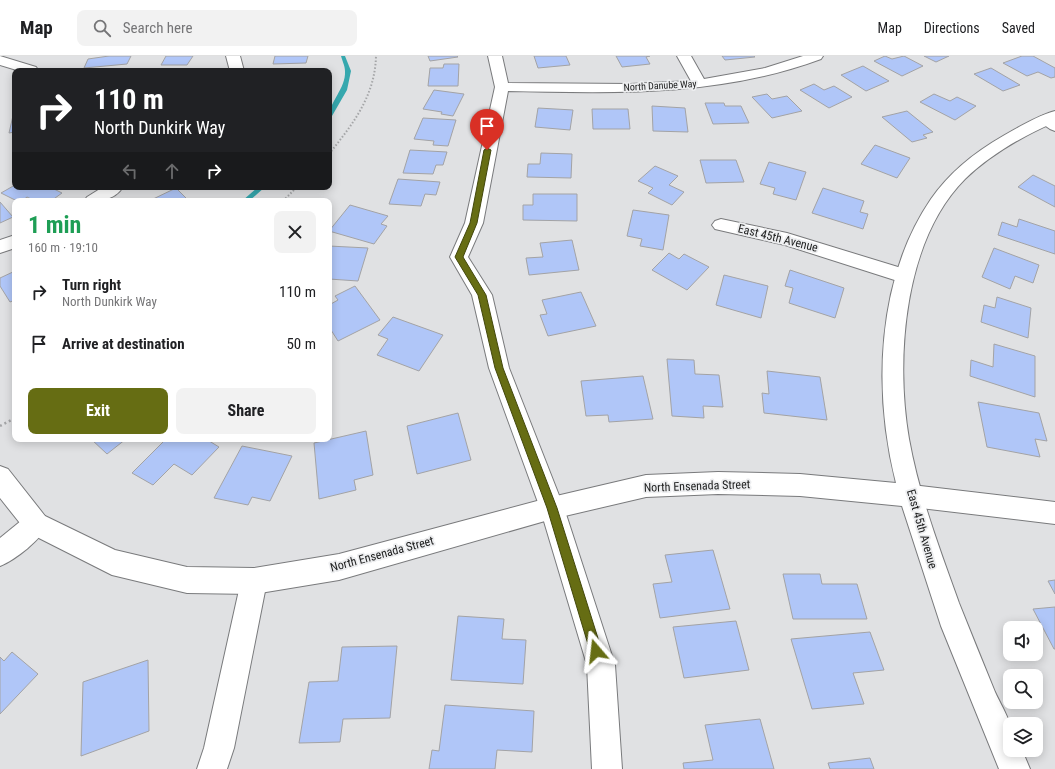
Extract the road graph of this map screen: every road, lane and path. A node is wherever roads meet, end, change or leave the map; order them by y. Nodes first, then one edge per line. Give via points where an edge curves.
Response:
1 (233, 56) edge
2 (376, 56) edge
3 (495, 56) edge
4 (684, 56) edge
5 (816, 56) edge
6 (0, 60) edge
7 (25, 68) edge
8 (235, 68) edge
9 (700, 84) junction
10 (502, 87) junction
11 (1052, 120) edge
12 (332, 150) edge
13 (110, 190) edge
14 (294, 190) edge
15 (98, 198) edge
16 (286, 198) edge
17 (721, 225) dead end
18 (12, 242) edge
19 (0, 247) edge
20 (904, 276) junction
21 (12, 420) edge
22 (0, 426) edge
23 (0, 477) edge
24 (912, 496) junction
25 (552, 508) junction
26 (1055, 513) edge
27 (36, 524) junction
28 (0, 554) edge
29 (254, 581) junction
30 (212, 769) edge
31 (607, 769) edge
32 (1015, 769) edge

1 - 8 street
2 - 12 path via 377,69 365,105
3 - 10 street
4 - 9 street
5 - 9 street, North Danube Way via 757,75
6 - 7 street
9 - 10 street, North Danube Way via 649,87
10 - 25 street via 474,223 459,257 482,295 499,368
11 - 20 street, East 45th Avenue via 1013,136 986,153 957,178 924,227
13 - 15 street
14 - 16 path
17 - 20 street, East 45th Avenue via 794,241
18 - 19 street
20 - 24 street, East 45th Avenue via 894,337 894,378 896,429
21 - 22 path
23 - 27 street, North Ensenada Street
24 - 25 street, North Ensenada Street via 800,485 718,483 646,486
24 - 26 street, North Ensenada Street
24 - 32 street, East 45th Avenue via 943,599 1001,742
25 - 29 street, North Ensenada Street via 339,567
25 - 31 street via 601,665
27 - 28 street
27 - 29 street, North Ensenada Street via 112,562 187,580
29 - 30 street via 219,748

